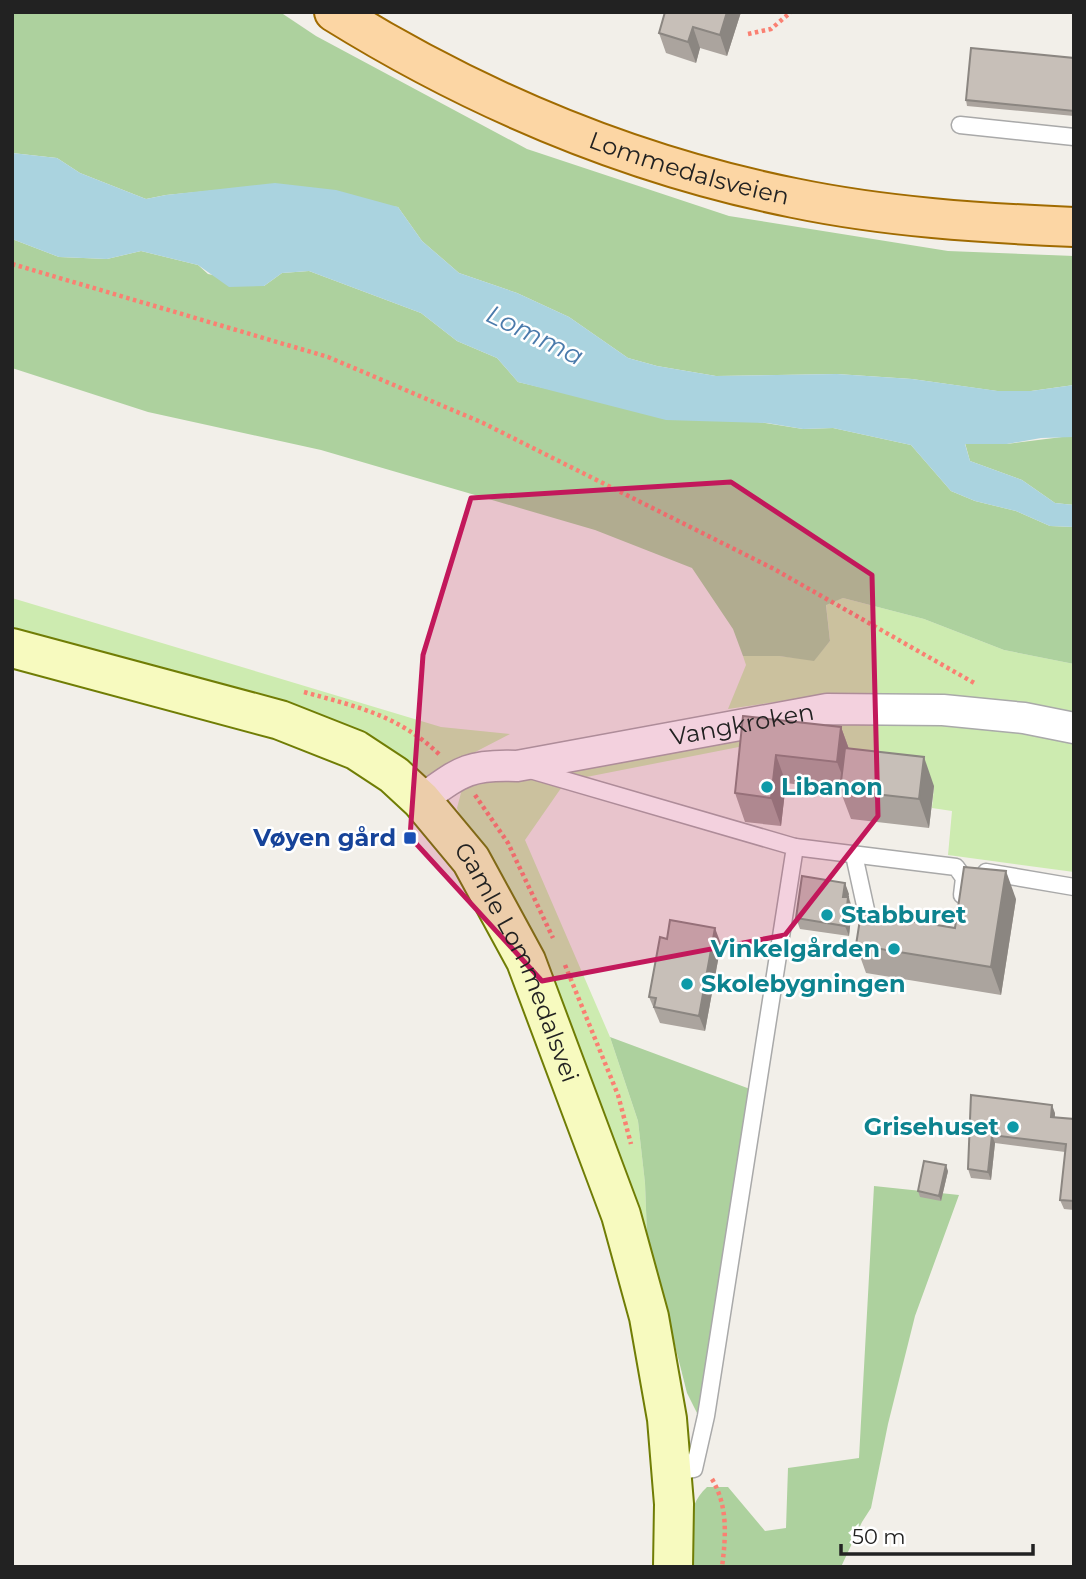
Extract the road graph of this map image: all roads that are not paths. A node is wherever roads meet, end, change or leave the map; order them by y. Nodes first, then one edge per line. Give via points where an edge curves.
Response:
1 (334, 12) edge
2 (960, 125) dead end
3 (1074, 137) edge
4 (1074, 227) edge
5 (12, 648) edge
6 (1074, 728) edge
7 (517, 766) junction
8 (421, 800) junction
9 (795, 848) junction
10 (854, 855) junction
11 (956, 867) junction
12 (1074, 887) edge
13 (961, 906) edge
14 (894, 936) edge
15 (685, 1464) junction
16 (673, 1567) edge

1 - 4 main road, Lommedalsveien via 477,92 659,163 756,190 863,210
2 - 3 lane
5 - 8 street, Gamle Lommedalsvei via 311,731 356,750
6 - 7 street, Vangkroken via 943,710 827,709
7 - 8 street, Vangkroken via 472,768
7 - 9 lane
8 - 15 street, Gamle Lommedalsvei via 471,860 520,950 621,1215 649,1317 667,1419
9 - 10 lane
9 - 15 lane via 713,1376
10 - 11 lane
10 - 14 lane via 868,919 883,934
11 - 12 lane
11 - 13 lane via 964,878
15 - 16 street, Gamle Lommedalsvei

